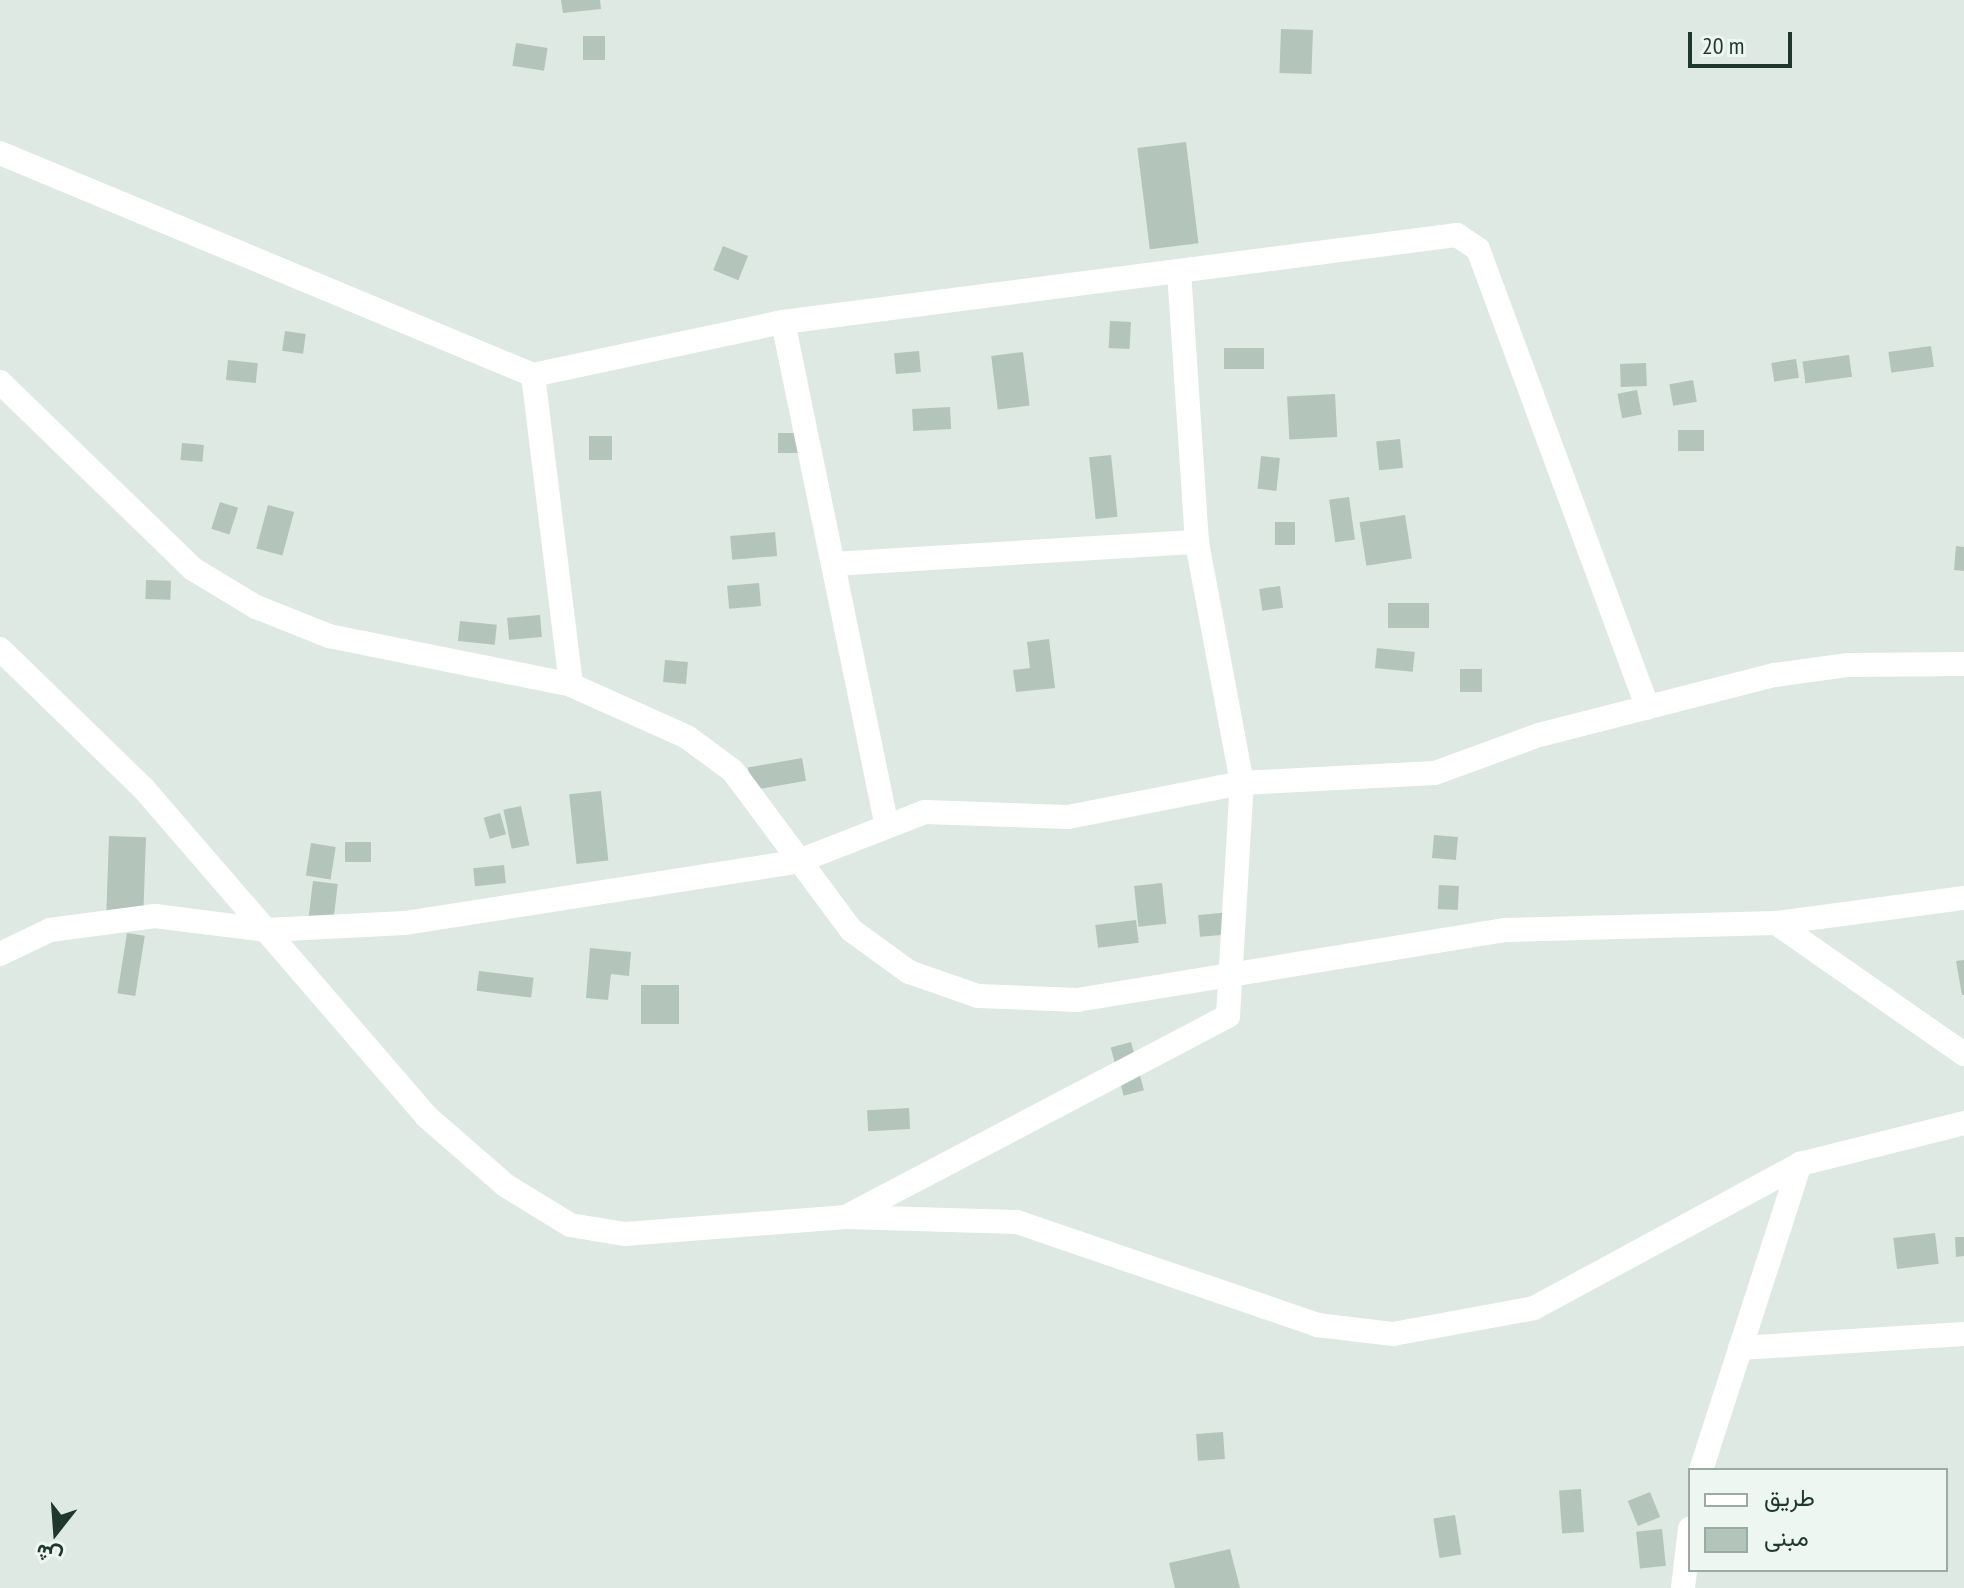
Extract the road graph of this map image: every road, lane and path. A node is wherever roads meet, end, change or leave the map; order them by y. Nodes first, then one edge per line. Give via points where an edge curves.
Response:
1 (0, 153) edge
2 (1179, 273) junction
3 (783, 322) junction
4 (533, 375) junction
5 (0, 382) edge
6 (1197, 542) junction
7 (833, 564) junction
8 (0, 649) edge
9 (1964, 664) edge
10 (571, 685) junction
11 (1648, 708) junction
12 (1242, 783) junction
13 (886, 822) junction
14 (799, 861) junction
15 (1964, 898) edge
16 (1776, 923) junction
17 (266, 930) junction
18 (0, 954) edge
19 (1234, 979) junction
20 (1964, 1054) edge
21 (1964, 1123) edge
22 (1800, 1164) junction
23 (846, 1217) junction
24 (1964, 1334) edge
25 (1740, 1348) junction
26 (1702, 1468) edge
27 (1688, 1545) edge
28 (1683, 1588) edge

1 - 4 street
2 - 3 street
2 - 6 street
2 - 11 street via 1426,234 1457,235 1478,249
3 - 4 street
3 - 7 street
4 - 10 street
5 - 10 street via 193,569 256,607 329,636
6 - 7 street
6 - 12 street
7 - 13 street
8 - 17 street via 144,789
9 - 11 street via 1834,667
10 - 14 street via 687,737 733,771
11 - 12 street via 1539,735 1435,773
12 - 13 street via 1068,817 925,812
12 - 19 street
13 - 14 street
14 - 17 street via 405,923
14 - 19 street via 851,930 909,972 978,996 1077,1000
15 - 16 street
16 - 19 street via 1505,930
16 - 20 street
17 - 18 street via 155,916 50,930
17 - 23 street via 426,1116 505,1185 570,1225 625,1234
19 - 23 street via 1228,1016 1211,1028
21 - 22 street
22 - 23 street via 1534,1308 1393,1334 1317,1325 1017,1222
22 - 25 street
24 - 25 street
25 - 26 street
27 - 28 street

